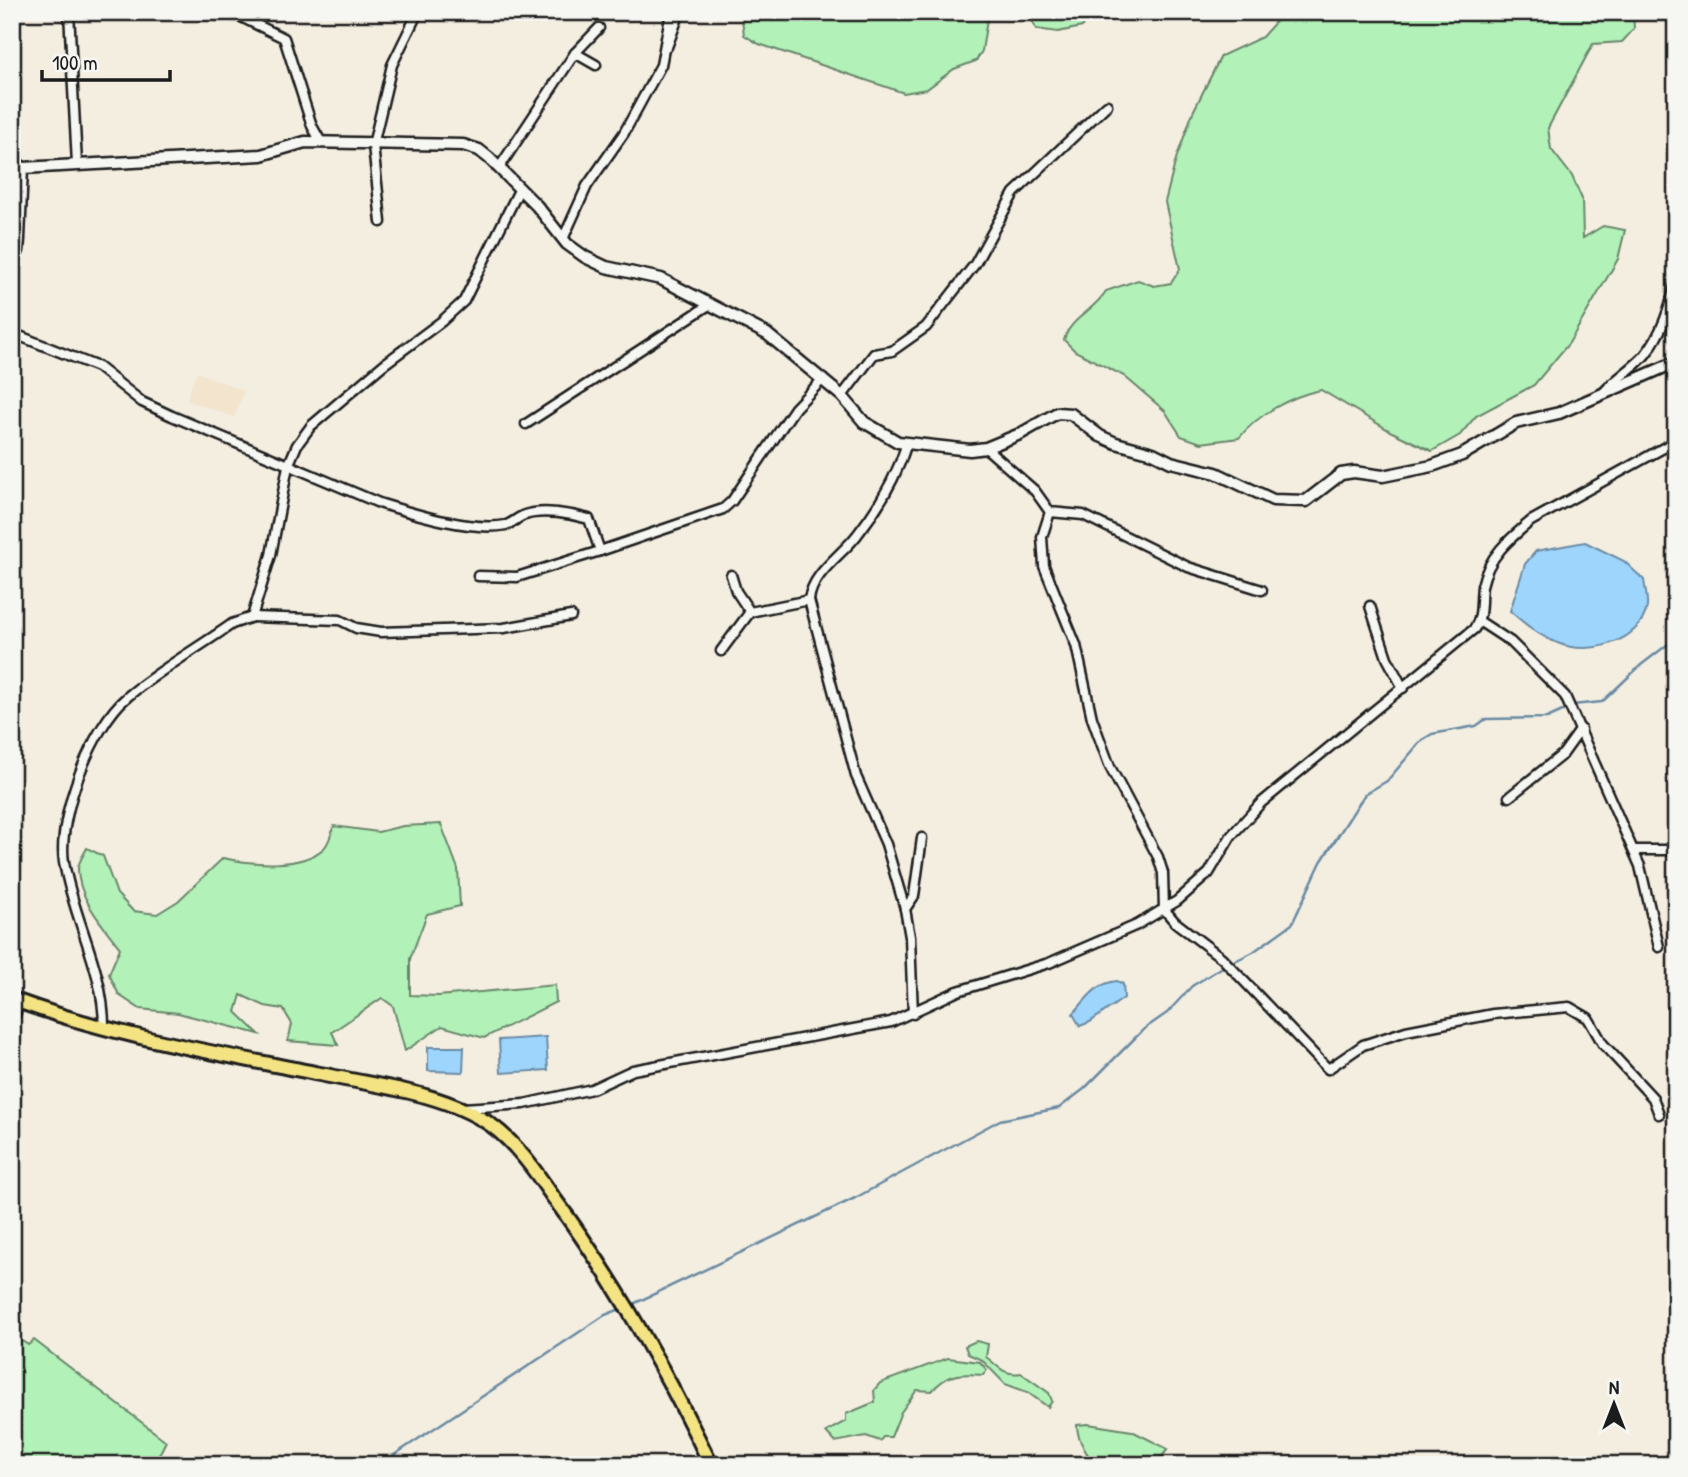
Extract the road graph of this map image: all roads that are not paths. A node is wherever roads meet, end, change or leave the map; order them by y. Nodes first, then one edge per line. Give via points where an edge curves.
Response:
1 (69, 12) edge
2 (418, 12) edge
3 (671, 12) edge
4 (680, 12) edge
5 (201, 14) dead end
6 (599, 28) dead end
7 (666, 50) junction
8 (575, 53) junction
9 (596, 65) dead end
10 (1107, 105) dead end
11 (321, 142) junction
12 (373, 145) junction
13 (12, 159) edge
14 (78, 164) junction
15 (23, 168) junction
16 (499, 168) junction
17 (520, 188) junction
18 (380, 222) dead end
19 (563, 239) junction
20 (12, 262) edge
21 (1676, 282) edge
22 (709, 306) junction
23 (12, 333) edge
24 (1676, 362) edge
25 (823, 379) junction
26 (1604, 392) junction
27 (842, 396) junction
28 (526, 424) dead end
29 (1676, 441) edge
30 (907, 443) junction
31 (986, 448) junction
32 (288, 466) junction
33 (1050, 512) junction
34 (600, 551) junction
35 (731, 575) dead end
36 (478, 576) dead end
37 (1262, 590) dead end
38 (809, 600) junction
39 (1370, 606) dead end
40 (750, 612) junction
41 (571, 616) dead end
42 (252, 617) junction
43 (1479, 621) junction
44 (720, 651) dead end
45 (1403, 688) junction
46 (1581, 729) junction
47 (1509, 797) dead end
48 (922, 838) dead end
49 (1634, 850) junction
50 (1676, 850) edge
51 (905, 909) junction
52 (1164, 909) junction
53 (1659, 947) dead end
54 (16, 1001) edge
55 (913, 1014) junction
56 (12, 1022) edge
57 (104, 1027) junction
58 (458, 1108) junction
59 (1659, 1114) dead end
60 (711, 1465) edge

1 - 14 street
2 - 12 street via 393,65
3 - 7 street
4 - 7 street
5 - 11 street via 239,16 284,38
6 - 8 street
7 - 19 street via 624,133 587,187
8 - 9 street
8 - 16 street
10 - 27 street via 1014,193 975,264 926,327 892,351 874,354
11 - 12 street
11 - 14 street via 261,155
12 - 16 street via 463,145 479,150
12 - 18 street
13 - 15 street
14 - 15 street
15 - 20 street via 19,251
16 - 17 street
17 - 19 street
17 - 32 street via 464,300 311,426
19 - 22 street via 606,267 661,279
21 - 26 street via 1665,321 1645,356
22 - 25 street via 767,334
22 - 28 street
23 - 32 street via 98,367 142,402
24 - 26 street
25 - 27 street
25 - 34 street via 795,408 723,509
26 - 31 street via 1559,413 1516,423 1462,455 1432,466 1383,476 1342,474 1306,501 1273,500 1216,473 1123,446 1100,436 1071,414 1057,412
27 - 30 street via 864,422
29 - 43 street via 1531,521 1511,537 1492,558 1483,584
30 - 31 street
30 - 38 street via 887,489 857,535 817,578
31 - 33 street via 1035,491
32 - 34 street via 379,503 463,522 507,525 526,514 580,516 589,519
32 - 42 street via 271,555
33 - 37 street via 1083,515 1188,567
33 - 52 street via 1042,537 1044,566 1076,645 1092,718 1110,767 1158,857
34 - 36 street via 517,577
35 - 40 street
38 - 40 street
38 - 51 street via 856,776 886,844
39 - 45 street via 1387,658
40 - 44 street
41 - 42 street via 504,628 381,632 340,620
42 - 57 street via 232,624 126,698 108,719 68,807 64,861 98,974
43 - 45 street
43 - 46 street via 1511,642 1546,675 1565,696
45 - 52 street via 1261,803 1231,836 1209,873
46 - 47 street via 1563,754
46 - 49 street
48 - 51 street via 914,896
49 - 50 street
49 - 53 street
51 - 55 street
52 - 55 street via 1049,963 958,991
52 - 59 street via 1222,958 1328,1069 1363,1045 1406,1031 1493,1013 1569,1007 1588,1018 1603,1044 1653,1098
54 - 56 street
54 - 57 main road
55 - 58 street via 733,1054 633,1070 592,1089 524,1104
57 - 58 main road via 401,1091
58 - 60 main road via 492,1126 528,1162 570,1220 669,1378

